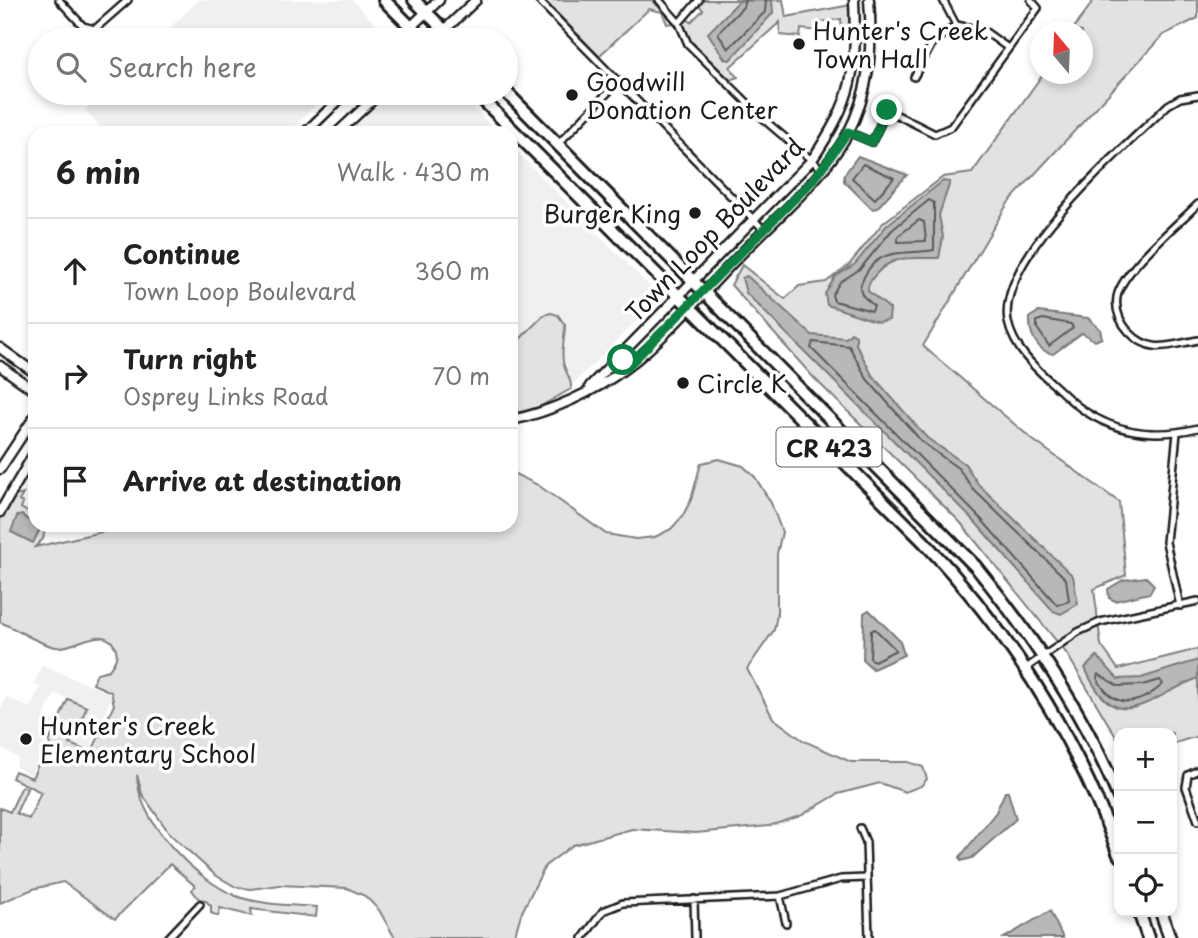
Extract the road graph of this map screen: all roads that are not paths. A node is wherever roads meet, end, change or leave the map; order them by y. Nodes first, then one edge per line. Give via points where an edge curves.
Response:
1 (59, 0) edge
2 (128, 0) edge
3 (384, 0) edge
4 (414, 0) edge
5 (439, 0) edge
6 (476, 0) edge
7 (538, 0) edge
8 (699, 0) edge
9 (854, 0) edge
10 (869, 0) edge
11 (943, 0) edge
12 (1031, 0) edge
13 (662, 1) edge
14 (427, 12) junction
15 (679, 23) junction
16 (956, 25) junction
17 (91, 28) edge
18 (96, 28) edge
19 (411, 28) joint
20 (443, 28) edge
21 (447, 28) edge
22 (1008, 48) junction
23 (914, 77) dead end
24 (619, 81) junction
25 (1198, 95) edge
26 (518, 104) edge
27 (334, 105) edge
28 (336, 105) edge
29 (367, 105) edge
30 (488, 105) edge
31 (312, 126) edge
32 (320, 126) edge
33 (345, 126) edge
34 (509, 126) edge
35 (848, 132) junction
36 (518, 135) edge
37 (558, 145) junction
38 (812, 160) junction
39 (822, 169) junction
40 (1198, 204) edge
41 (754, 219) junction
42 (764, 230) junction
43 (692, 279) junction
44 (704, 292) junction
45 (677, 295) junction
46 (689, 306) junction
47 (1198, 340) edge
48 (626, 346) junction
49 (0, 348) edge
50 (0, 366) edge
51 (28, 368) edge
52 (626, 368) junction
53 (28, 386) edge
54 (586, 391) junction
55 (518, 418) edge
56 (28, 427) edge
57 (1198, 428) edge
58 (1178, 433) junction
59 (28, 465) edge
60 (0, 469) edge
61 (0, 512) edge
62 (1198, 601) edge
63 (1180, 606) junction
64 (1044, 656) junction
65 (1026, 668) junction
66 (1198, 770) edge
67 (1116, 791) edge
68 (1198, 821) edge
69 (860, 828) dead end
70 (1119, 854) edge
71 (867, 878) junction
72 (780, 896) junction
73 (694, 899) junction
74 (200, 904) dead end
75 (1141, 917) edge
76 (1163, 917) edge
77 (786, 923) dead end
78 (168, 938) edge
79 (583, 938) edge
80 (695, 938) edge
81 (869, 938) edge
82 (1148, 938) edge
83 (1170, 938) edge

1 - 17 street via 83,26
2 - 18 street
3 - 19 highway
4 - 14 highway
5 - 14 street
6 - 21 street
7 - 24 street
8 - 15 street
9 - 38 street, Town Loop Boulevard via 856,55 850,83 837,123
10 - 35 street, Town Loop Boulevard via 872,40 868,79
11 - 16 street
12 - 22 street via 1038,8
13 - 15 street
14 - 19 street
14 - 20 highway
15 - 38 street via 688,44
16 - 22 street via 983,30
16 - 23 street via 932,44
22 - 35 street via 951,127 935,134 887,110 872,142
24 - 37 street
24 - 41 street
25 - 58 street via 1180,97 1168,105 1065,205 1027,259 1011,289 1007,310 1010,330 1023,355 1077,406 1100,422 1133,432
26 - 37 highway, CR 423
27 - 31 street
28 - 32 street
29 - 33 street
30 - 34 highway, CR 423
35 - 39 street, Town Loop Boulevard
36 - 45 highway, CR 423
37 - 43 highway, CR 423
38 - 39 street
38 - 41 street, Town Loop Boulevard
39 - 42 street, Town Loop Boulevard
40 - 47 street via 1131,272 1117,295 1117,313 1140,344 1157,348
41 - 42 street
41 - 43 street, Town Loop Boulevard
42 - 44 street, Town Loop Boulevard
43 - 44 highway, CR 423
43 - 45 street, Town Loop Boulevard
44 - 46 street, Town Loop Boulevard
44 - 64 highway, CR 423 via 947,536
45 - 46 highway, CR 423
45 - 48 street, Town Loop Boulevard
46 - 52 street, Town Loop Boulevard
46 - 65 highway, CR 423 via 945,565
48 - 52 street
48 - 54 street, Town Loop Boulevard
49 - 51 street
50 - 53 street
52 - 54 street, Town Loop Boulevard
54 - 55 street, Town Loop Boulevard
56 - 60 street
57 - 58 street
58 - 63 street via 1166,542
59 - 61 street
62 - 63 street
63 - 64 street via 1100,622
64 - 65 street
64 - 67 highway, CR 423 via 1084,723
65 - 70 highway, CR 423 via 1087,777
66 - 68 street via 1188,775 1186,787
69 - 71 street via 866,842
71 - 72 street via 841,879
71 - 81 street
72 - 73 street
72 - 77 street
73 - 79 street via 623,903 603,911
73 - 80 street
74 - 78 street
75 - 82 highway
76 - 83 highway

